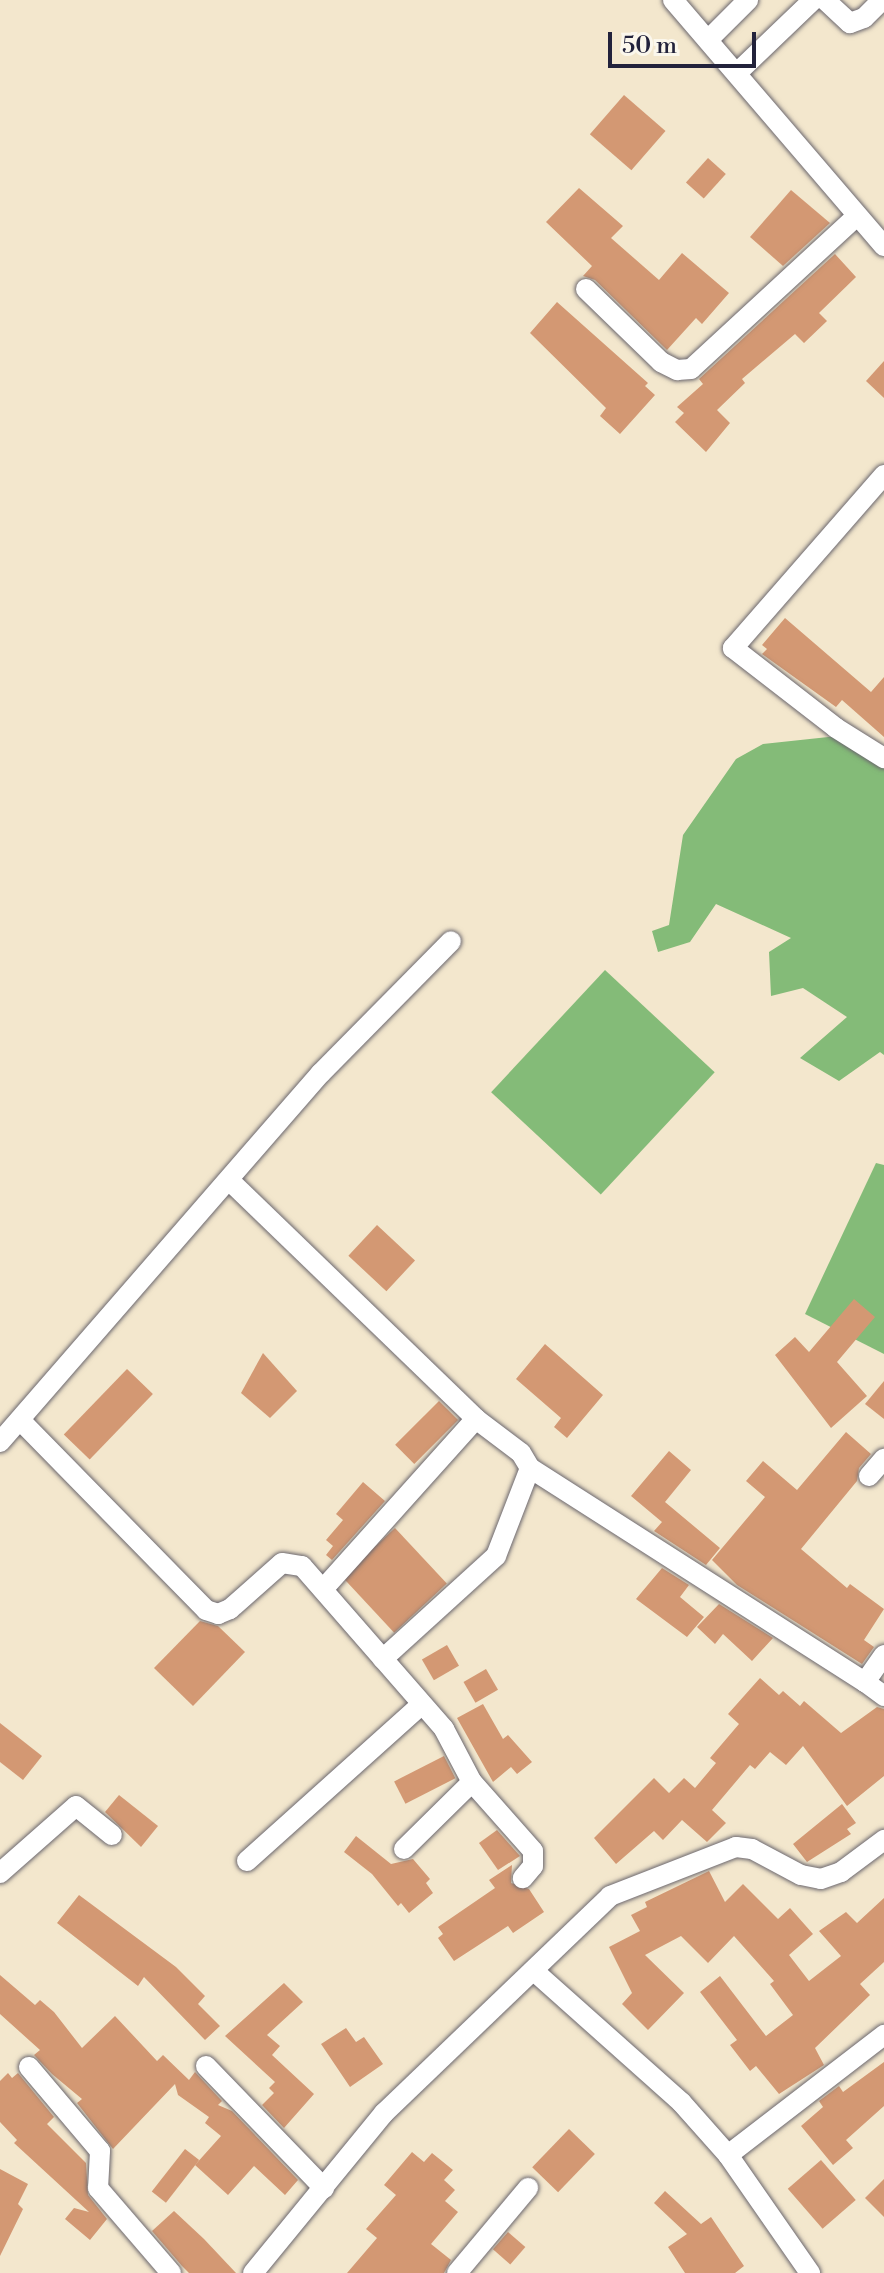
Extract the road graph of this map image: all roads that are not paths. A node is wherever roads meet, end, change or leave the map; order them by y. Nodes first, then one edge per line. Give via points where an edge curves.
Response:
1 (673, 0) edge
2 (748, 0) edge
3 (813, 0) edge
4 (825, 0) edge
5 (882, 0) edge
6 (710, 38) junction
7 (738, 72) junction
8 (857, 216) junction
9 (884, 246) edge
10 (586, 289) dead end
11 (884, 475) edge
12 (884, 758) edge
13 (451, 941) dead end
14 (231, 1182) junction
15 (476, 1419) junction
16 (21, 1421) junction
17 (0, 1442) edge
18 (884, 1459) edge
19 (530, 1468) junction
20 (869, 1476) dead end
21 (325, 1587) junction
22 (884, 1655) edge
23 (383, 1659) junction
24 (865, 1682) junction
25 (884, 1696) edge
26 (421, 1705) junction
27 (472, 1782) junction
28 (112, 1835) dead end
29 (884, 1840) edge
30 (404, 1849) dead end
31 (247, 1861) dead end
32 (0, 1873) edge
33 (523, 1878) dead end
34 (534, 1971) junction
35 (884, 2035) edge
36 (206, 2066) dead end
37 (29, 2067) dead end
38 (728, 2155) junction
39 (324, 2188) junction
40 (528, 2188) dead end
41 (171, 2273) edge
42 (253, 2273) edge
43 (457, 2273) edge
44 (810, 2273) edge

1 - 6 street
2 - 6 street
3 - 7 street
4 - 5 street via 850,23 864,18
6 - 7 street
7 - 8 street
8 - 9 street
8 - 10 street via 691,369 677,370 661,362
11 - 12 street via 733,648 836,728
13 - 14 street via 321,1073
14 - 15 street
14 - 16 street
15 - 19 street via 521,1453
15 - 21 street
16 - 17 street
16 - 21 street via 206,1610 218,1614 230,1609 282,1563 302,1566
18 - 20 street
19 - 23 street via 496,1556
19 - 24 street
21 - 23 street
22 - 24 street
23 - 26 street
24 - 25 street
26 - 27 street via 444,1729
26 - 31 street
27 - 30 street
27 - 33 street via 533,1851 533,1866
28 - 32 street via 76,1806
29 - 34 street via 841,1872 821,1879 736,1847 610,1896
34 - 38 street via 631,2054
34 - 39 street via 394,2103
35 - 38 street
36 - 39 street
37 - 41 street via 100,2151 98,2188
38 - 44 street
39 - 42 street
40 - 43 street

